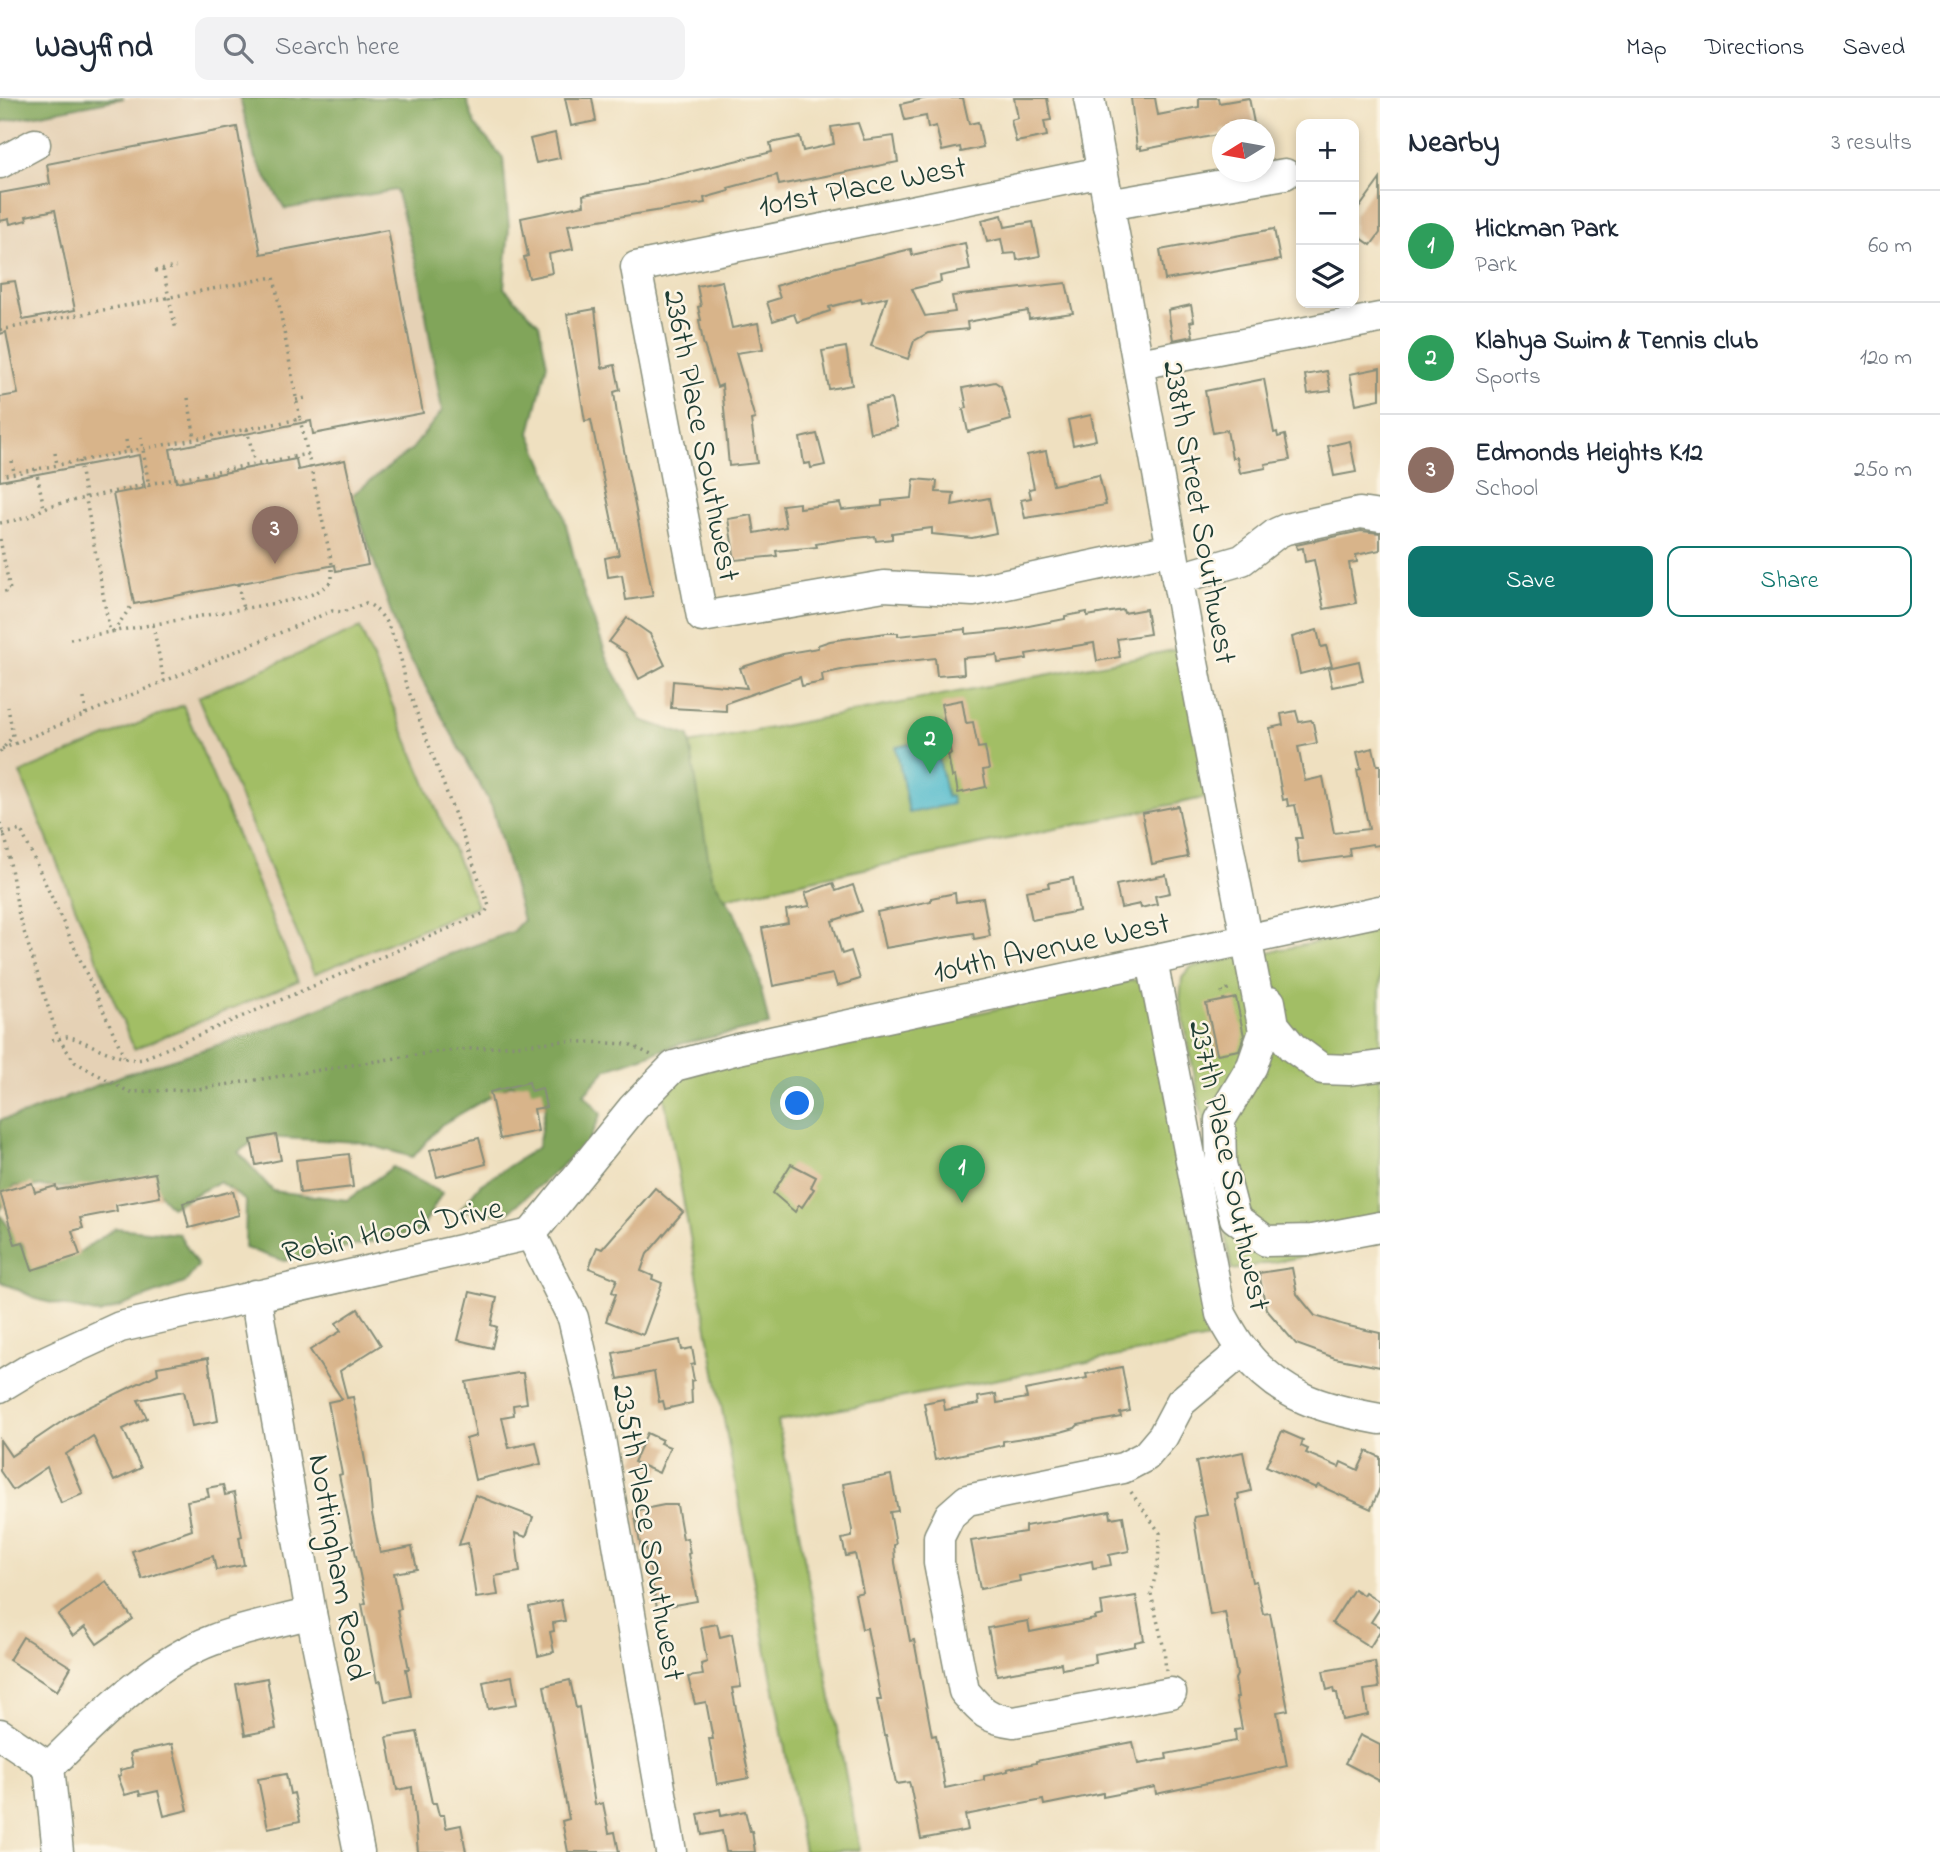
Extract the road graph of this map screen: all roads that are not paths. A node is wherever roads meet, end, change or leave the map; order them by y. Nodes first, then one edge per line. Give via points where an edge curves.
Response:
1 (1089, 98) edge
2 (36, 144) dead end
3 (0, 163) edge
4 (1102, 172) junction
5 (1285, 174) dead end
6 (1108, 205) junction
7 (636, 267) joint
8 (1380, 318) edge
9 (1139, 364) junction
10 (1380, 516) edge
11 (1172, 549) junction
12 (1177, 579) junction
13 (1380, 911) edge
14 (1245, 938) junction
15 (1152, 961) junction
16 (674, 1066) joint
17 (1380, 1066) edge
18 (1380, 1227) edge
19 (531, 1234) junction
20 (255, 1295) junction
21 (1243, 1350) junction
22 (0, 1387) edge
23 (1380, 1419) edge
24 (311, 1613) junction
25 (1169, 1694) road end
26 (0, 1734) edge
27 (48, 1767) junction
28 (58, 1852) edge
29 (359, 1852) edge
30 (671, 1852) edge

1 - 4 street, 238th Street Southwest
2 - 3 street
4 - 6 street, 238th Street Southwest
4 - 7 street, 101st Place West
5 - 6 street
6 - 9 street, 238th Street Southwest
7 - 11 street, 236th Place Southwest via 702,617 884,586 973,591
8 - 9 street
9 - 11 street, 238th Street Southwest
10 - 12 street via 1360,513 1286,529 1242,561
11 - 12 street, 238th Street Southwest
12 - 14 street, 238th Street Southwest
13 - 14 street, 104th Avenue West
14 - 15 street, 104th Avenue West
14 - 17 street via 1260,954 1274,1025 1292,1047 1322,1069
14 - 18 street, 238th Street Southwest via 1264,1031 1251,1066 1220,1120 1220,1164 1235,1218 1266,1241 1312,1240
15 - 16 street, 104th Avenue West
15 - 21 street, 237th Place Southwest via 1221,1314
16 - 19 street, Robin Hood Drive via 633,1108
19 - 20 street, Robin Hood Drive
19 - 30 street, 235th Place Southwest via 573,1318 597,1421
20 - 22 street, Robin Hood Drive via 120,1327
20 - 24 street, Nottingham Road
21 - 23 street, 237th Place Southwest via 1269,1378 1302,1399
21 - 25 street via 1181,1402 1146,1456 1123,1468 967,1500 950,1515 939,1537 939,1563 964,1690 994,1720 1014,1722
24 - 27 street via 211,1640 162,1667 111,1706
24 - 29 street, Nottingham Road
26 - 27 street
27 - 28 street

